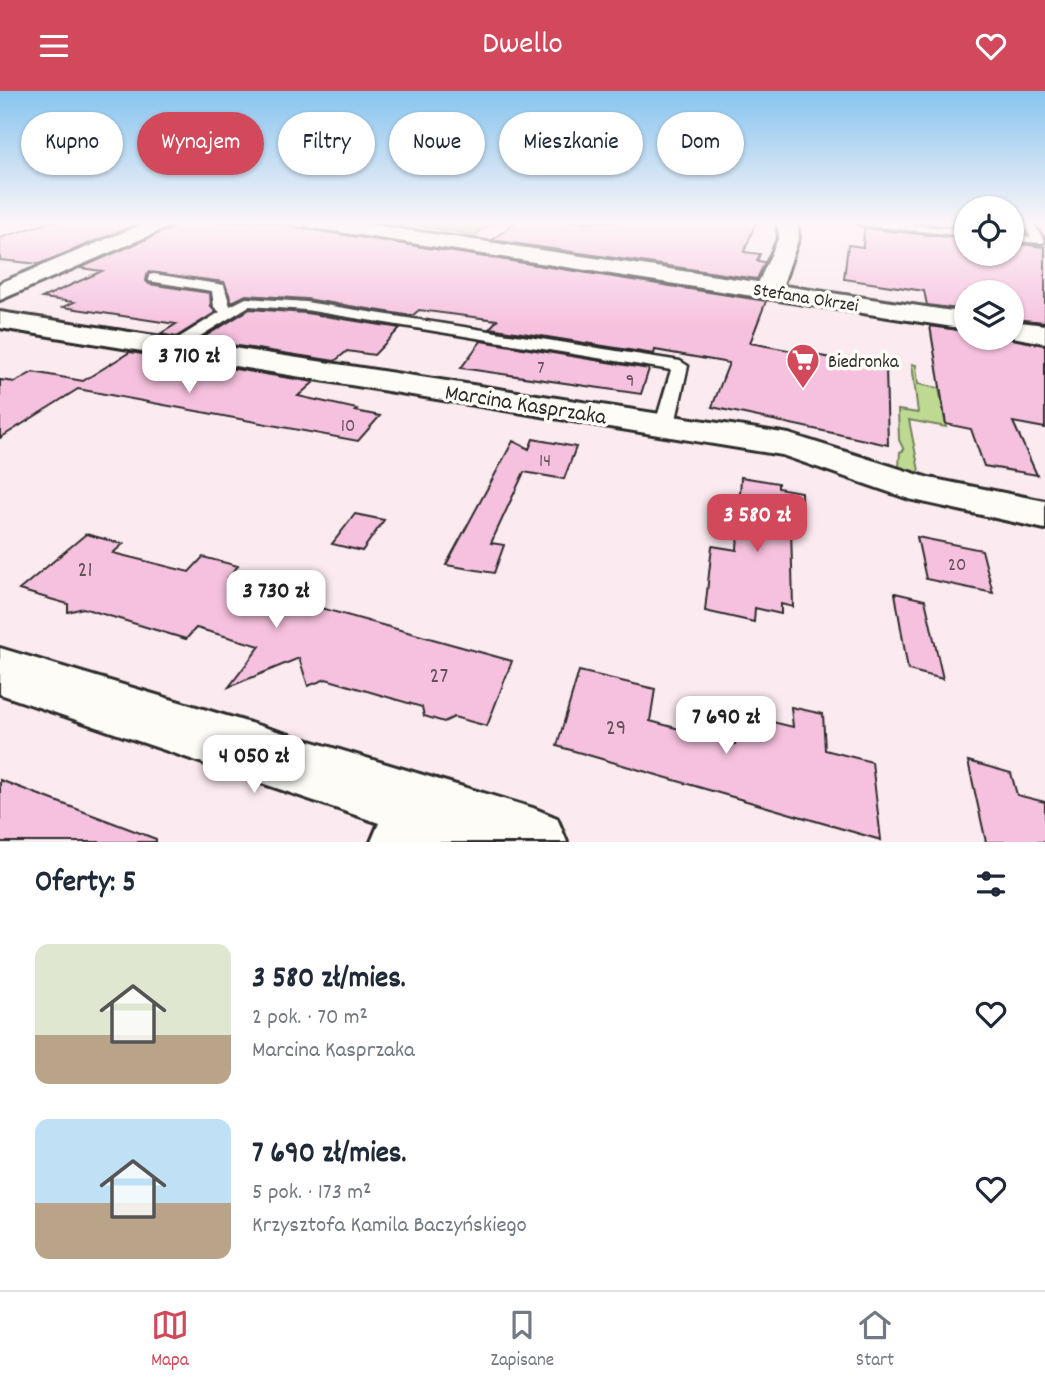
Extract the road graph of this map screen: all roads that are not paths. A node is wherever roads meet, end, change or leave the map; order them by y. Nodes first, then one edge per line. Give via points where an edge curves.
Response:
1 (82, 257) edge
2 (561, 257) edge
3 (781, 257) edge
4 (154, 278) dead end
5 (768, 291) junction
6 (0, 292) edge
7 (231, 311) junction
8 (954, 319) edge
9 (0, 320) edge
10 (1024, 330) edge
11 (1045, 334) edge
12 (173, 348) junction
13 (665, 424) junction
14 (1045, 515) edge
15 (0, 671) edge
16 (413, 824) edge
17 (533, 842) edge

1 - 6 street
2 - 5 street, Stefana Okrzei
3 - 5 street
4 - 7 lane via 219,288 220,307
5 - 8 street, Stefana Okrzei
7 - 12 lane
7 - 13 lane via 246,302 306,306 680,366
9 - 12 street, Marcina Kasprzaka
10 - 11 street
12 - 13 street, Marcina Kasprzaka
13 - 14 street, Marcina Kasprzaka via 789,445 923,490
15 - 16 street
16 - 17 street

